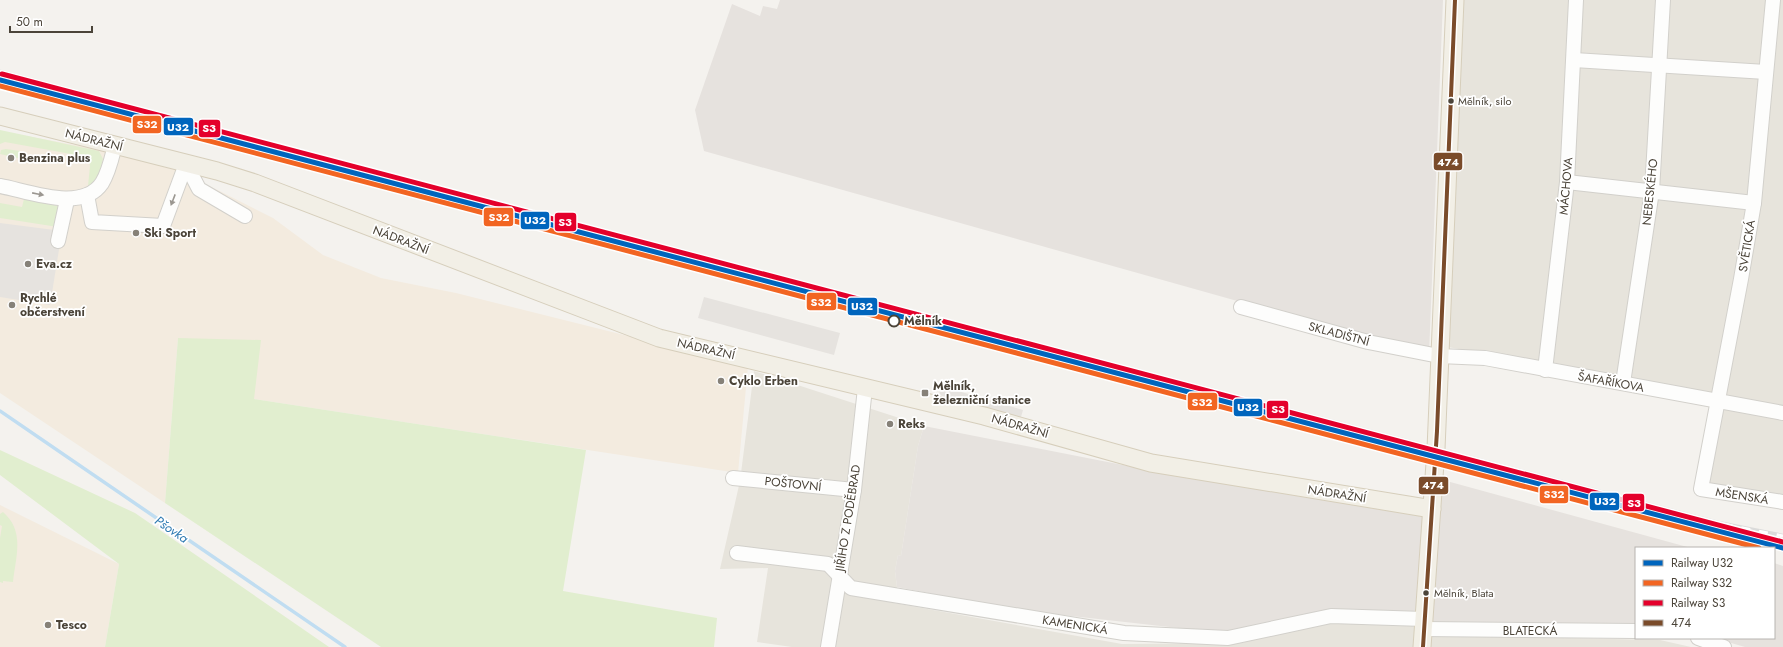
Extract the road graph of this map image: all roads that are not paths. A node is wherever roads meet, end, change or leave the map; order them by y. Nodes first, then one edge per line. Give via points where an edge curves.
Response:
1 (1455, 0) edge
2 (1576, 0) edge
3 (1663, 0) edge
4 (1773, 0) edge
5 (1574, 60) junction
6 (1660, 64) junction
7 (1766, 72) junction
8 (0, 116) edge
9 (115, 145) junction
10 (186, 164) junction
11 (1567, 182) junction
12 (1, 185) edge
13 (1652, 191) junction
14 (87, 195) junction
15 (67, 200) junction
16 (1754, 203) junction
17 (245, 216) dead end
18 (58, 241) dead end
19 (1241, 307) dead end
20 (1439, 356) junction
21 (1545, 370) junction
22 (1623, 383) junction
23 (865, 388) junction
24 (1717, 400) junction
25 (1783, 413) edge
26 (733, 478) dead end
27 (854, 490) junction
28 (1701, 490) joint
29 (1783, 502) edge
30 (1432, 509) junction
31 (737, 553) dead end
32 (839, 575) junction
33 (1635, 632) edge
34 (1423, 636) edge
35 (1701, 639) edge
36 (828, 647) edge
37 (1724, 647) edge

1 - 20 main road
2 - 5 street, MÁCHOVA
3 - 6 street, NEBESKÉHO
4 - 7 street, SVĚTICKÁ
5 - 6 street
5 - 11 street, MÁCHOVA
6 - 7 street
6 - 13 street, NEBESKÉHO
7 - 16 street, SVĚTICKÁ
8 - 9 main road, NÁDRAŽNÍ
9 - 10 main road, NÁDRAŽNÍ
9 - 14 street via 102,183
10 -> 14 street via 163,226 92,222
10 - 17 street via 199,189
10 - 23 main road, NÁDRAŽNÍ via 255,183 659,338
11 - 13 street
11 - 21 street, MÁCHOVA
12 -> 15 street
13 - 16 street
13 - 22 street, NEBESKÉHO
14 - 15 street
15 - 18 street
16 - 24 street, SVĚTICKÁ via 1742,279
19 - 20 street, SKLADIŠTNÍ via 1368,342
20 - 21 street, ŠAFAŘÍKOVA via 1486,358
20 - 30 main road
21 - 22 street, ŠAFAŘÍKOVA
22 - 24 street, ŠAFAŘÍKOVA
23 - 27 street, JIŘÍHO Z PODĚBRAD
23 - 30 main road, NÁDRAŽNÍ via 984,416 1151,463
24 - 25 street, ŠAFAŘÍKOVA
24 - 28 street, SVĚTICKÁ
26 - 27 street, POŠTOVNÍ
27 - 32 street, JIŘÍHO Z PODĚBRAD
28 - 29 street, MŠENSKÁ
30 - 34 main road
31 - 32 street, KAMENICKÁ via 828,564
32 - 34 street, KAMENICKÁ via 851,588 1124,633 1228,638 1331,616
32 - 36 street, JIŘÍHO Z PODĚBRAD
33 - 34 street, BLATECKÁ
35 - 37 street

